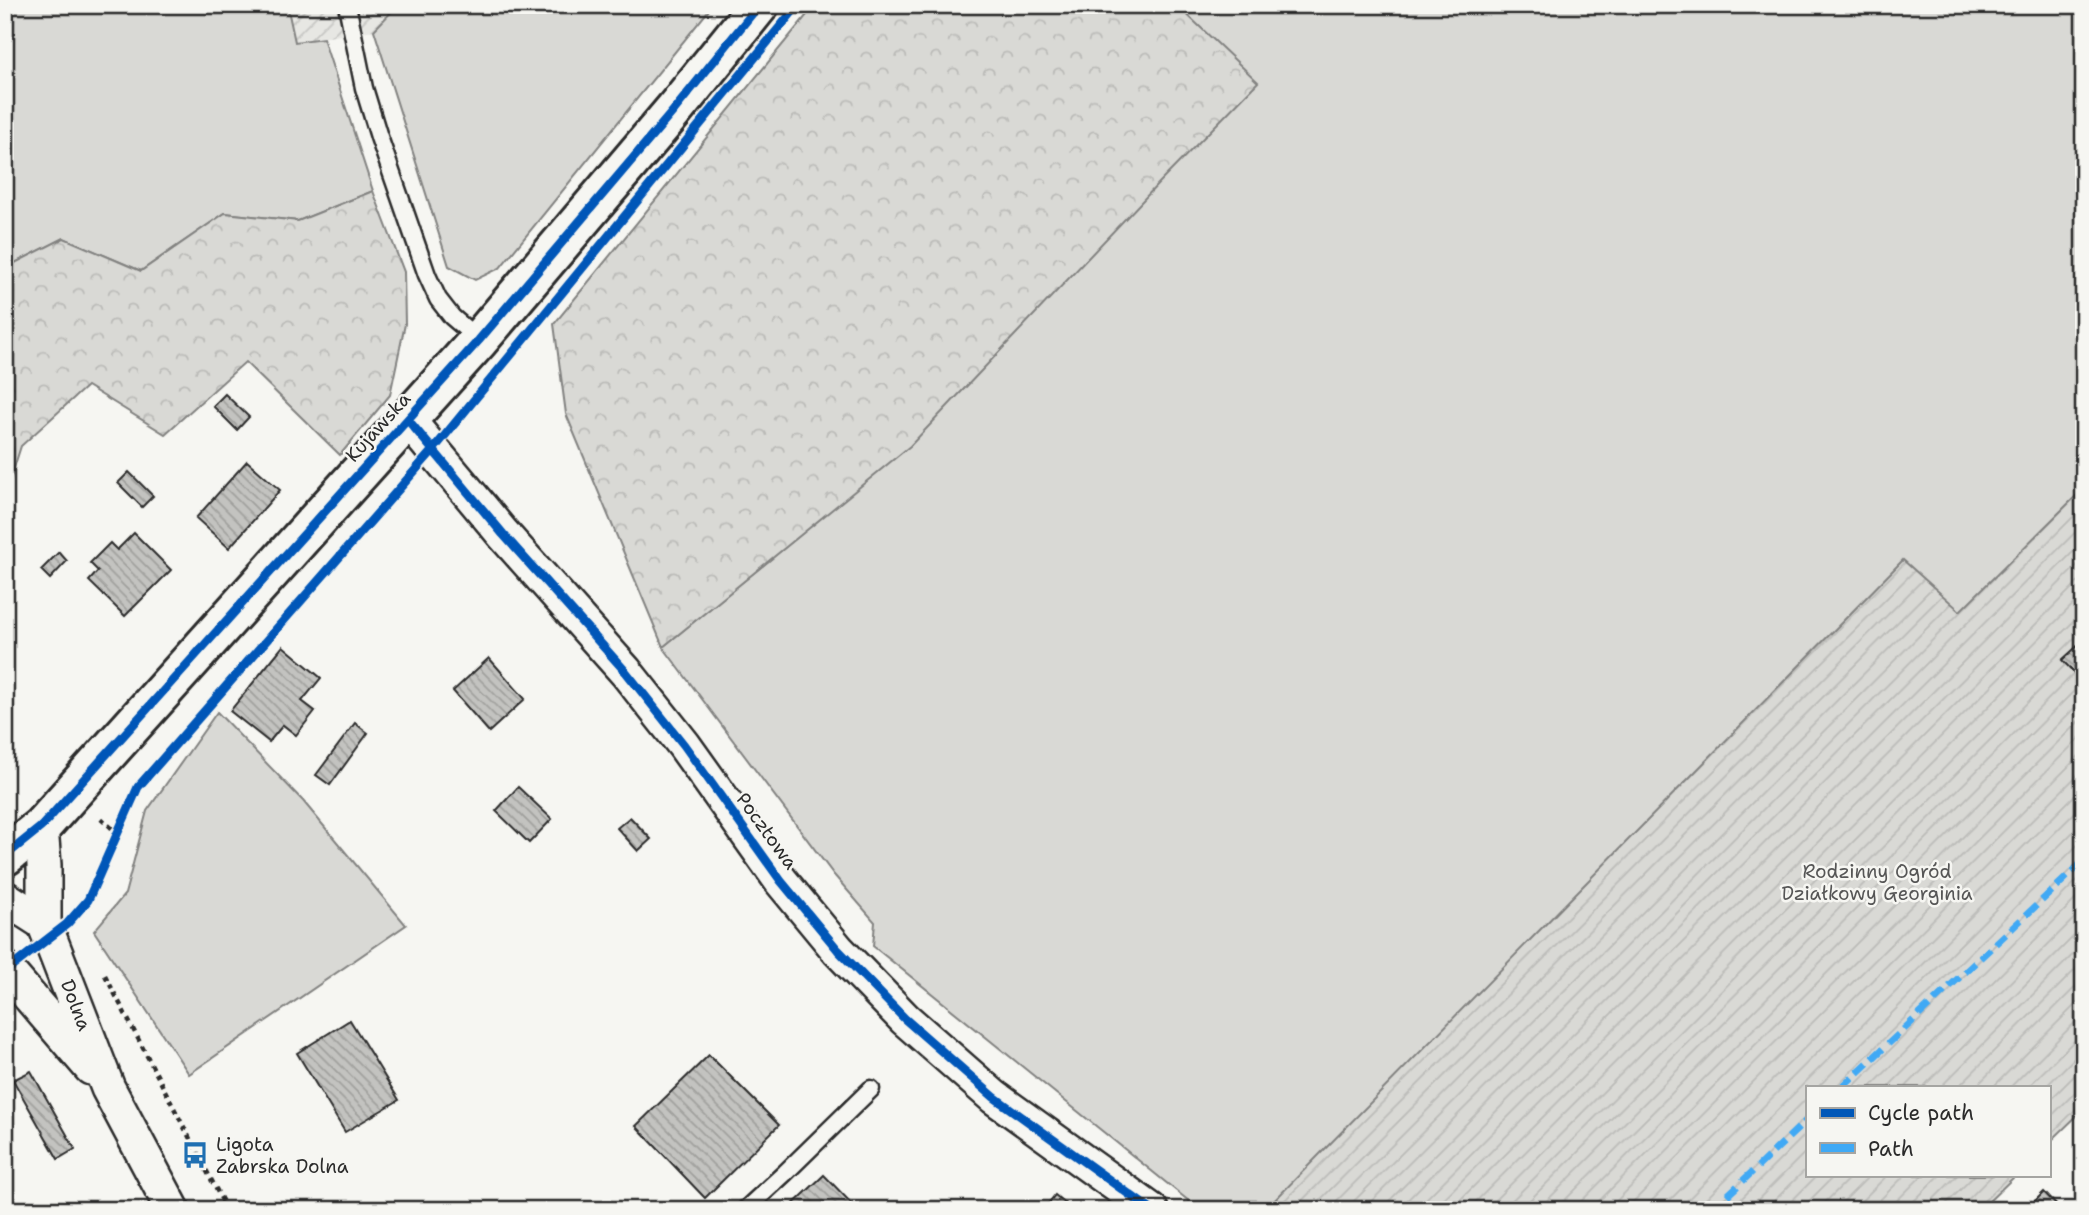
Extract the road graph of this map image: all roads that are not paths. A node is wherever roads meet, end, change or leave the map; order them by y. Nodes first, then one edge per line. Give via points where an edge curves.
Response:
1 (347, 5) edge
2 (759, 5) edge
3 (478, 340) junction
4 (408, 420) junction
5 (41, 827) junction
6 (5, 856) edge
7 (5, 898) edge
8 (44, 923) junction
9 (5, 968) edge
10 (108, 1088) junction
11 (871, 1090) dead end
12 (173, 1210) edge
13 (744, 1210) edge
14 (1151, 1210) edge

1 - 3 lane via 364,88 427,275 452,317
2 - 3 street, Kujawska
3 - 4 street, Kujawska
4 - 5 street, Kujawska
4 - 14 street, Pocztowa via 626,672 838,950 905,1019 994,1097
5 - 6 street, Kujawska
5 - 8 street, Dolna
7 - 8 street
8 - 10 street, Dolna
9 - 10 street, Dolna
10 - 12 street, Dolna
11 - 13 lane

